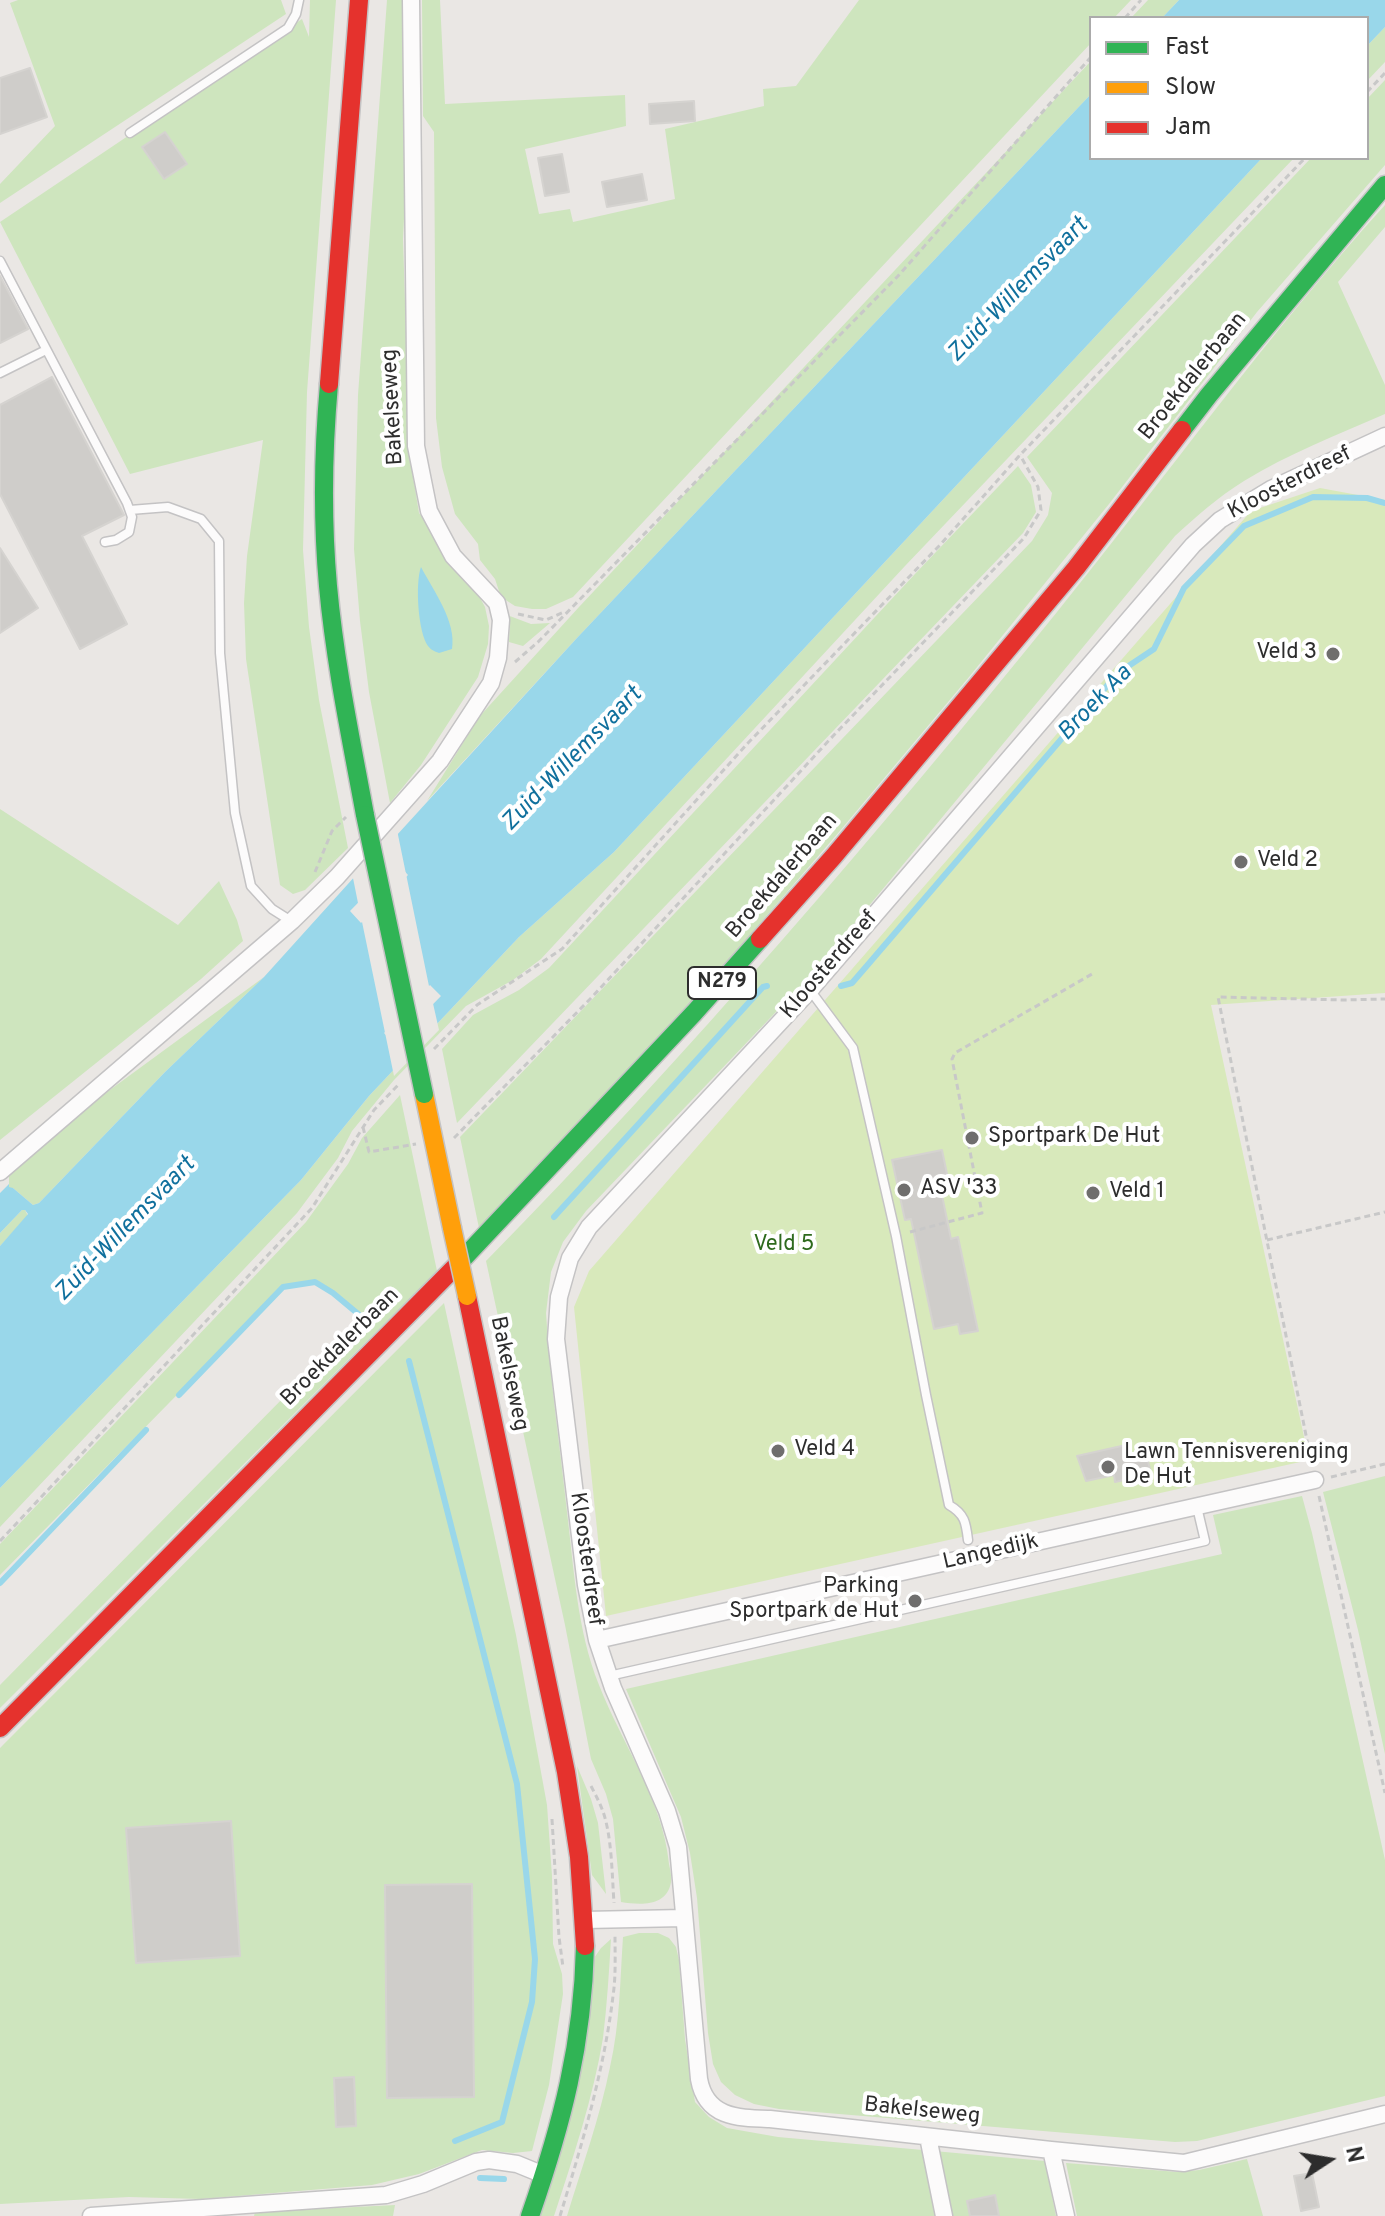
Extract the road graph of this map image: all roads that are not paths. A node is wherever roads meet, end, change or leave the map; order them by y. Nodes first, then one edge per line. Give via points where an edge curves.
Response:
1 (299, 0) edge
2 (359, 0) edge
3 (411, 0) edge
4 (130, 133) dead end
5 (1385, 185) edge
6 (0, 261) edge
7 (46, 350) junction
8 (0, 373) edge
9 (1385, 436) edge
10 (130, 510) junction
11 (105, 542) dead end
12 (292, 921) junction
13 (810, 990) junction
14 (0, 1172) edge
15 (1315, 1480) road end
16 (1197, 1507) junction
17 (968, 1540) dead end
18 (597, 1640) junction
19 (608, 1676) junction
20 (0, 1728) edge
21 (684, 1918) junction
22 (585, 1920) junction
23 (1385, 2114) edge
24 (928, 2137) junction
25 (1051, 2150) junction
26 (544, 2175) junction
27 (91, 2216) edge
28 (530, 2216) edge
29 (944, 2216) edge
30 (1066, 2216) edge

1 - 4 lane via 288,28
2 - 22 street, Bakelseweg, bridge via 328,392 328,585 357,814 424,1094 573,1799
3 - 12 street, Bakelseweg via 416,446 429,511 453,556 497,603 498,658 491,683 440,761
5 - 20 street, Broekdalerbaan / N279 via 1209,395 1076,568 694,1013 474,1248
6 - 7 lane
7 - 8 lane
7 - 10 lane
9 - 13 street, Kloosterdreef via 1271,489 1202,537
10 - 11 lane via 129,532
10 - 12 lane via 168,507 201,519 219,541 220,653 235,813 251,886
12 - 14 street
13 - 17 lane via 853,1048 949,1505 960,1511
13 - 18 street, Kloosterdreef via 589,1227 570,1258 559,1297 556,1339
15 - 16 street, Langedijk
16 - 18 street, Langedijk
16 - 19 lane via 1205,1541
18 - 19 street, Kloosterdreef
19 - 21 street, Bakelseweg via 673,1829
21 - 22 street
21 - 24 street, Bakelseweg via 700,2085 716,2109 737,2118
22 - 26 street, Bakelseweg via 581,2024 568,2094
23 - 25 street, Bakelseweg via 1184,2163
24 - 25 street, Bakelseweg
24 - 29 street
25 - 30 street
26 - 27 street via 489,2160 386,2195
26 - 28 street, Bakelseweg

